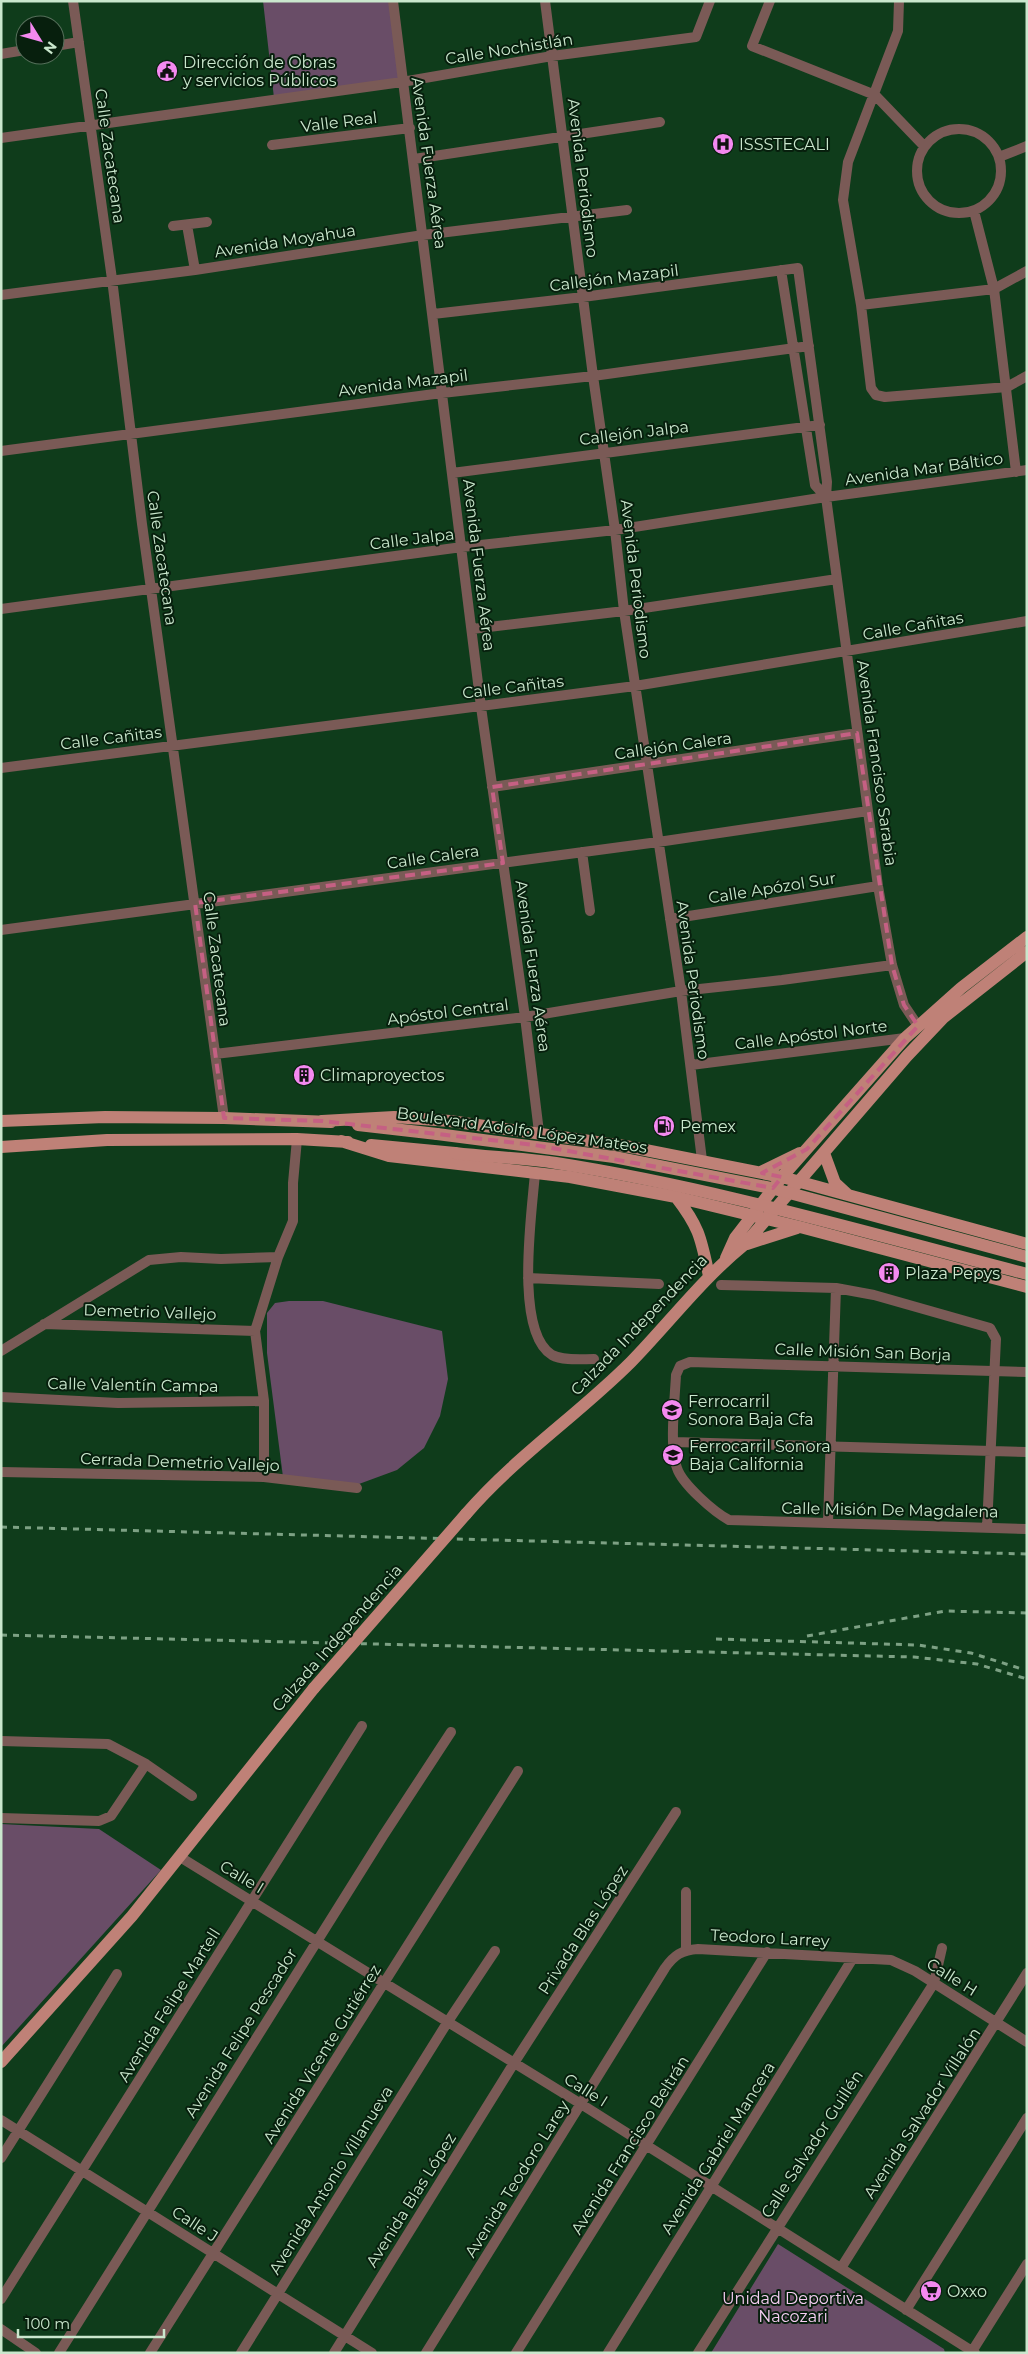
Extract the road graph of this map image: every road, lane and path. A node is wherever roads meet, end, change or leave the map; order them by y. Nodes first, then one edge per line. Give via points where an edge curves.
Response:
1 (73, 1) edge
2 (393, 1) edge
3 (545, 1) edge
4 (710, 1) edge
5 (770, 1) edge
6 (899, 1) edge
7 (79, 42) junction
8 (65, 44) edge
9 (15, 52) edge
10 (1, 54) edge
11 (552, 56) junction
12 (402, 82) junction
13 (875, 95) junction
14 (660, 122) dead end
15 (90, 125) junction
16 (410, 128) junction
17 (1, 138) edge
18 (563, 138) junction
19 (272, 145) dead end
20 (924, 146) junction
21 (1027, 146) edge
22 (999, 157) junction
23 (414, 159) junction
24 (627, 210) dead end
25 (974, 211) junction
26 (573, 215) junction
27 (206, 222) dead end
28 (188, 225) junction
29 (173, 226) dead end
30 (423, 235) junction
31 (798, 268) joint
32 (195, 270) junction
33 (781, 270) junction
34 (1027, 271) edge
35 (112, 279) junction
36 (994, 289) junction
37 (1, 295) edge
38 (583, 298) junction
39 (861, 305) junction
40 (433, 314) junction
41 (809, 346) junction
42 (794, 348) junction
43 (593, 376) junction
44 (1027, 376) edge
45 (1007, 387) junction
46 (442, 393) junction
47 (820, 425) junction
48 (806, 426) junction
49 (130, 433) junction
50 (1, 451) edge
51 (604, 452) junction
52 (1021, 471) edge
53 (452, 473) junction
54 (826, 498) junction
55 (615, 530) junction
56 (462, 547) junction
57 (837, 579) junction
58 (152, 588) junction
59 (1, 609) edge
60 (624, 611) junction
61 (1027, 621) edge
62 (472, 629) junction
63 (847, 652) junction
64 (635, 686) junction
65 (481, 707) junction
66 (857, 733) junction
67 (173, 745) junction
68 (648, 765) junction
69 (1, 768) edge
70 (492, 787) junction
71 (868, 811) junction
72 (658, 842) junction
73 (582, 852) junction
74 (503, 862) junction
75 (878, 886) junction
76 (195, 903) junction
77 (590, 911) dead end
78 (670, 919) junction
79 (1, 930) edge
80 (1027, 937) edge
81 (1027, 952) edge
82 (892, 965) junction
83 (680, 991) junction
84 (526, 1017) junction
85 (918, 1026) junction
86 (905, 1038) junction
87 (215, 1054) junction
88 (691, 1065) junction
89 (224, 1118) junction
90 (1, 1121) edge
91 (322, 1121) junction
92 (540, 1132) junction
93 (296, 1139) junction
94 (341, 1141) junction
95 (1, 1147) edge
96 (806, 1150) junction
97 (824, 1152) junction
98 (702, 1160) junction
99 (761, 1172) junction
100 (535, 1173) junction
101 (782, 1177) junction
102 (800, 1182) junction
103 (850, 1196) junction
104 (676, 1197) junction
105 (752, 1215) junction
106 (767, 1220) junction
107 (800, 1227) junction
108 (745, 1244) junction
109 (1027, 1244) edge
110 (278, 1257) junction
111 (1027, 1257) edge
112 (725, 1260) junction
113 (1027, 1274) edge
114 (709, 1276) junction
115 (528, 1278) junction
116 (660, 1284) dead end
117 (722, 1285) dead end
118 (1027, 1287) edge
119 (836, 1288) junction
120 (44, 1324) junction
121 (255, 1331) junction
122 (1, 1351) edge
123 (594, 1359) dead end
124 (699, 1361) joint
125 (835, 1368) junction
126 (993, 1371) junction
127 (1027, 1372) edge
128 (1, 1397) edge
129 (264, 1402) junction
130 (674, 1442) junction
131 (831, 1447) junction
132 (990, 1451) junction
133 (1027, 1452) edge
134 (1, 1472) edge
135 (264, 1477) junction
136 (357, 1488) dead end
137 (828, 1522) junction
138 (987, 1527) junction
139 (1027, 1529) edge
140 (362, 1726) dead end
141 (451, 1732) dead end
142 (1, 1741) edge
143 (146, 1764) junction
144 (518, 1771) dead end
145 (192, 1796) dead end
146 (676, 1812) dead end
147 (1, 1818) edge
148 (180, 1857) junction
149 (686, 1892) dead end
150 (251, 1900) junction
151 (317, 1941) junction
152 (942, 1948) dead end
153 (686, 1950) junction
154 (496, 1951) dead end
155 (767, 1952) junction
156 (853, 1958) junction
157 (1027, 1973) edge
158 (117, 1974) dead end
159 (934, 1982) junction
160 (384, 1983) junction
161 (448, 2023) junction
162 (997, 2023) junction
163 (1027, 2042) edge
164 (1, 2062) edge
165 (514, 2063) junction
166 (581, 2104) junction
167 (1027, 2118) edge
168 (1, 2120) edge
169 (18, 2131) junction
170 (647, 2146) junction
171 (1, 2158) edge
172 (83, 2172) junction
173 (712, 2186) junction
174 (147, 2210) junction
175 (777, 2228) junction
176 (213, 2253) junction
177 (1027, 2264) edge
178 (841, 2268) junction
179 (277, 2294) junction
180 (1, 2299) edge
181 (906, 2310) junction
182 (1, 2329) edge
183 (344, 2336) junction
184 (972, 2352) edge
185 (36, 2353) edge
186 (60, 2353) edge
187 (150, 2353) edge
188 (240, 2353) edge
189 (334, 2353) edge
190 (372, 2353) edge
191 (426, 2353) edge
192 (516, 2353) edge
193 (608, 2353) edge
194 (698, 2353) edge

1 - 7 street, Calle Zacatecana
2 - 12 street, Avenida Fuerza Aérea
3 - 11 street, Avenida Periodismo
4 - 11 street, Calle Nochistlán via 696,37
5 - 13 street via 752,46
6 - 13 street via 898,32
7 - 8 street
7 - 15 street, Calle Zacatecana
9 - 10 street
11 - 12 street, Calle Nochistlán
11 - 18 street, Avenida Periodismo
12 - 15 street, Calle Nochistlán
12 - 16 street, Avenida Fuerza Aérea
13 - 20 street
13 - 39 street via 848,162 843,200
14 - 18 street
15 - 17 street, Calle Nochistlán
15 - 35 street, Calle Zacatecana
16 - 19 street, Valle Real
16 - 23 street, Avenida Fuerza Aérea
18 - 23 street
18 - 26 street, Avenida Periodismo
20 - 22 street via 946,131 965,130 983,137
20 - 25 street via 916,172 925,198 947,213
21 - 22 street
22 - 25 street via 1000,183 985,205
23 - 30 street, Avenida Fuerza Aérea
24 - 26 street, Avenida Moyahua
25 - 36 street
26 - 30 street, Avenida Moyahua
26 - 38 street, Avenida Periodismo
27 - 28 street
28 - 29 street
28 - 32 street
30 - 32 street, Avenida Moyahua
30 - 40 street, Avenida Fuerza Aérea
31 - 33 street, Callejón Mazapil
31 - 41 street, Avenida Francisco Sarabia
32 - 35 street, Avenida Moyahua
33 - 38 street, Callejón Mazapil
33 - 42 street, Avenida Francisco Sarabia
34 - 36 street
35 - 37 street, Avenida Moyahua
35 - 49 street, Calle Zacatecana
36 - 39 street
36 - 45 street
38 - 40 street, Callejón Mazapil
38 - 43 street, Avenida Periodismo
39 - 45 street via 871,388 876,395 886,397
40 - 46 street, Avenida Fuerza Aérea
41 - 42 street, Avenida Mazapil
41 - 47 street, Avenida Francisco Sarabia
42 - 43 street, Avenida Mazapil
42 - 48 street, Avenida Francisco Sarabia
43 - 46 street, Avenida Mazapil
43 - 51 street, Avenida Periodismo
44 - 45 street
45 - 52 street
46 - 49 street, Avenida Mazapil
46 - 53 street, Avenida Fuerza Aérea
47 - 48 street, Callejón Jalpa
47 - 54 street, Avenida Francisco Sarabia
48 - 51 street, Callejón Jalpa
48 - 54 street, Avenida Francisco Sarabia via 815,485
49 - 50 street, Avenida Mazapil
49 - 58 street, Calle Zacatecana
51 - 53 street, Callejón Jalpa
51 - 55 street, Avenida Periodismo
52 - 54 street, Avenida Mar Báltico
53 - 56 street, Avenida Fuerza Aérea
54 - 55 street, Calle Jalpa
54 - 57 street, Avenida Francisco Sarabia
55 - 56 street, Calle Jalpa
55 - 60 street, Avenida Periodismo
56 - 58 street, Calle Jalpa
56 - 62 street, Avenida Fuerza Aérea
57 - 60 street
57 - 63 street, Avenida Francisco Sarabia
58 - 59 street, Calle Jalpa
58 - 67 street, Calle Zacatecana
60 - 62 street
60 - 64 street, Avenida Periodismo
61 - 63 street, Calle Cañitas
62 - 65 street, Avenida Fuerza Aérea
63 - 64 street, Calle Cañitas
63 - 66 street, Avenida Francisco Sarabia
64 - 65 street, Calle Cañitas
64 - 68 street, Avenida Periodismo
65 - 67 street, Calle Cañitas
65 - 70 street, Avenida Fuerza Aérea
66 - 68 street, Callejón Calera
66 - 71 street, Avenida Francisco Sarabia
67 - 69 street, Calle Cañitas
67 - 76 street, Calle Zacatecana
68 - 70 street, Callejón Calera
68 - 72 street, Avenida Periodismo
70 - 74 street, Avenida Fuerza Aérea
71 - 72 street, Calle Calera
71 - 75 street, Avenida Francisco Sarabia
72 - 73 street, Calle Calera
72 - 78 street, Avenida Periodismo
73 - 74 street, Calle Calera
73 - 77 street
74 - 76 street, Calle Calera
74 - 84 street, Avenida Fuerza Aérea
75 - 78 street, Calle Apózol Sur
75 - 82 street, Avenida Francisco Sarabia
76 - 79 street, Calle Calera
76 - 87 street, Calle Zacatecana
78 - 83 street, Avenida Periodismo
80 - 85 main road, Calzada Independencia
81 - 97 main road, Calzada Independencia via 943,1018
82 - 83 street, Apóstol Central
82 - 85 street, Avenida Francisco Sarabia via 904,1005
83 - 84 street, Apóstol Central
83 - 88 street, Avenida Periodismo
84 - 87 street, Apóstol Central
84 - 92 street, Avenida Fuerza Aérea
85 - 86 main road, Calzada Independencia
86 - 88 street, Calle Apóstol Norte
86 - 96 main road, Calzada Independencia
87 - 89 street, Calle Zacatecana
88 - 98 street, Avenida Periodismo
89 - 90 main road, Boulevard Adolfo López Mateos via 104,1117
89 - 91 main road, Boulevard Adolfo López Mateos
91 - 92 main road via 394,1117
91 - 111 main road, Boulevard Adolfo López Mateos, bridge via 614,1157 772,1188
92 - 98 main road
93 - 94 main road, Boulevard Adolfo López Mateos
93 - 95 main road, Boulevard Adolfo López Mateos via 107,1140
93 - 110 street via 293,1221
94 - 100 main road via 389,1156
94 - 113 main road, Boulevard Adolfo López Mateos, bridge via 554,1163 666,1183
96 - 99 main road
96 - 101 main road, Calzada Independencia
97 - 102 main road, Calzada Independencia
97 - 103 main road via 836,1183
98 - 99 main road
99 - 101 main road
100 - 104 main road
100 - 115 street
101 - 102 main road
101 - 105 main road, Calzada Independencia
102 - 103 main road
102 - 106 main road, Calzada Independencia
103 - 109 main road
104 - 105 main road
104 - 114 main road via 700,1234
105 - 106 main road
105 - 112 main road, Calzada Independencia via 735,1238
106 - 107 main road
106 - 108 main road, Calzada Independencia
107 - 108 main road
107 - 118 main road
108 - 112 main road, Calzada Independencia
110 - 120 street via 221,1259 182,1256 149,1260
110 - 121 street
112 - 114 main road, Calzada Independencia
114 - 148 main road, Calzada Independencia, bridge via 630,1362 502,1476 466,1514 314,1688
115 - 116 street
115 - 123 street via 529,1309 543,1346 553,1356
117 - 119 street
119 - 125 street
119 - 126 street via 987,1326 996,1339
120 - 121 street, Demetrio Vallejo
120 - 122 street
121 - 129 street
124 - 125 street, Calle Misión San Borja
124 - 130 street, Calle Misión De Magdalena via 684,1364 676,1375
125 - 126 street, Calle Misión San Borja
125 - 131 street
126 - 127 street, Calle Misión San Borja
126 - 132 street
128 - 129 street, Calle Valentín Campa via 118,1403
129 - 135 street
130 - 131 street
130 - 137 street, Calle Misión De Magdalena via 677,1469 710,1508 729,1520
131 - 132 street
131 - 137 street
132 - 133 street
132 - 138 street
134 - 135 street, Cerrada Demetrio Vallejo
135 - 136 street, Cerrada Demetrio Vallejo
137 - 138 street, Calle Misión De Magdalena
138 - 139 street, Calle Misión De Magdalena
140 - 150 street, Avenida Felipe Martell
141 - 151 street, Avenida Felipe Pescador
142 - 143 street via 108,1744
143 - 145 street
143 - 147 street via 111,1816 98,1821
144 - 160 street, Avenida Vicente Gutiérrez
146 - 165 street, Privada Blas López
148 - 150 street, Calle I
148 - 164 main road, Calzada Independencia via 132,1916
149 - 153 street
150 - 151 street, Calle I
150 - 172 street, Avenida Felipe Martell
151 - 160 street, Calle I
151 - 174 street, Avenida Felipe Pescador
152 - 159 street, Calle Salvador Guillén
153 - 155 street, Teodoro Larrey
153 - 166 street, Avenida Teodoro Larey via 665,1968
154 - 161 street, Avenida Antonio Villanueva
155 - 156 street, Teodoro Larrey
155 - 170 street, Avenida Francisco Beltrán
156 - 159 street, Calle H via 898,1962
156 - 173 street, Avenida Gabriel Mancera
157 - 162 street, Avenida Salvador Villalón
158 - 169 street
159 - 162 street, Calle H
159 - 175 street, Calle Salvador Guillén
160 - 161 street, Calle I
160 - 176 street, Avenida Vicente Gutiérrez
161 - 165 street, Calle I
161 - 179 street, Avenida Antonio Villanueva
162 - 163 street, Calle H
162 - 178 street, Avenida Salvador Villalón
165 - 166 street, Calle I
165 - 183 street, Avenida Blas López
166 - 170 street, Calle I
166 - 191 street, Avenida Teodoro Larey
167 - 181 street
168 - 169 street, Calle J
169 - 171 street
169 - 172 street, Calle J
170 - 173 street, Calle I
170 - 192 street, Avenida Francisco Beltrán
172 - 174 street, Calle J
172 - 180 street, Avenida Felipe Martell
173 - 175 street, Calle I
173 - 193 street, Avenida Gabriel Mancera
174 - 176 street, Calle J
174 - 186 street, Avenida Felipe Pescador
175 - 178 street, Calle I
175 - 194 street, Calle Salvador Guillén
176 - 179 street, Calle J
176 - 187 street, Avenida Vicente Gutiérrez
177 - 184 street
178 - 181 street, Calle I
179 - 183 street, Calle J
179 - 188 street, Avenida Antonio Villanueva
181 - 184 street, Calle I
182 - 185 street
183 - 189 street, Avenida Blas López
183 - 190 street, Calle J

